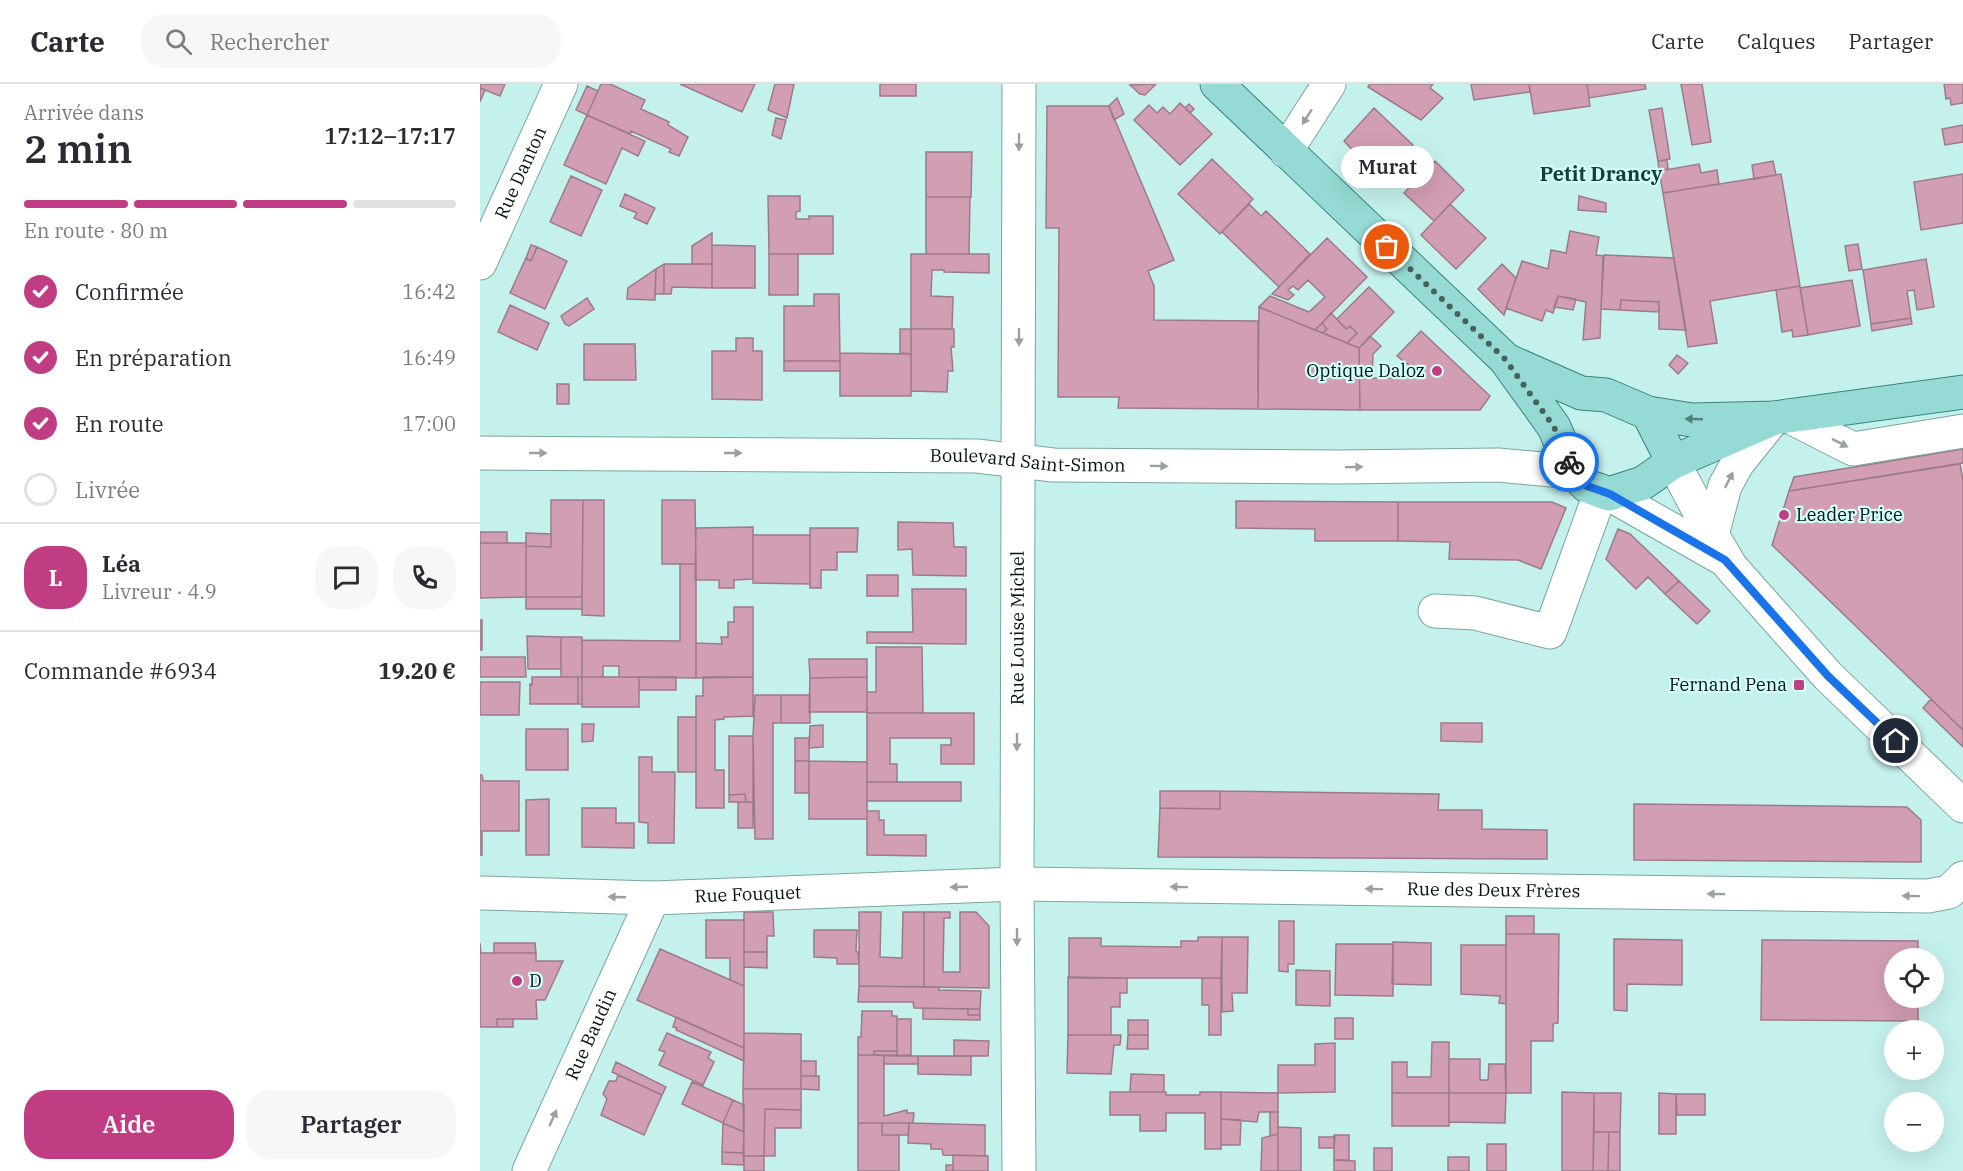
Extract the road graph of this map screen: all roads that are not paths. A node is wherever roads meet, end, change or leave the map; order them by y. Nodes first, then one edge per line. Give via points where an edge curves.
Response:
1 (561, 84) edge
2 (1019, 84) edge
3 (1217, 84) edge
4 (1329, 84) edge
5 (1286, 151) junction
6 (480, 263) edge
7 (1505, 359) junction
8 (1963, 392) edge
9 (1581, 393) junction
10 (1648, 413) junction
11 (1781, 417) junction
12 (1554, 427) junction
13 (1963, 431) edge
14 (480, 453) edge
15 (1018, 462) junction
16 (1673, 462) junction
17 (1573, 472) junction
18 (1605, 493) junction
19 (1719, 548) junction
20 (1435, 611) dead end
21 (1963, 806) edge
22 (1963, 878) edge
23 (1017, 884) junction
24 (480, 893) edge
25 (652, 898) junction
26 (529, 1171) edge
27 (1019, 1171) edge

1 - 6 street, Rue Danton
2 -> 15 street, Rue Louise Michel
3 - 5 main road
4 -> 5 street
5 - 7 main road
7 - 9 main road
7 - 12 main road
8 - 11 main road
9 - 10 main road via 1606,394
9 - 12 main road
11 -> 10 main road via 1692,420
10 - 16 main road
11 -> 13 street via 1852,449
11 - 16 main road
19 -> 11 street via 1725,486 1737,464
12 - 17 main road
14 -> 15 street, Boulevard Saint-Simon via 977,456
15 -> 17 street, Boulevard Saint-Simon via 1327,467 1498,465
15 -> 23 street, Rue Louise Michel
16 - 18 main road via 1643,483
16 - 19 street
17 - 18 main road via 1587,486
18 - 19 street
18 - 20 street via 1550,632 1475,613
19 - 21 street via 1828,676
22 -> 23 street, Rue des Deux Frères via 1949,892 1928,896
23 -> 25 street, Rue Fouquet
23 -> 27 street, Rue Louise Michel
25 -> 24 street, Rue Fouquet
26 -> 25 street, Rue Baudin

